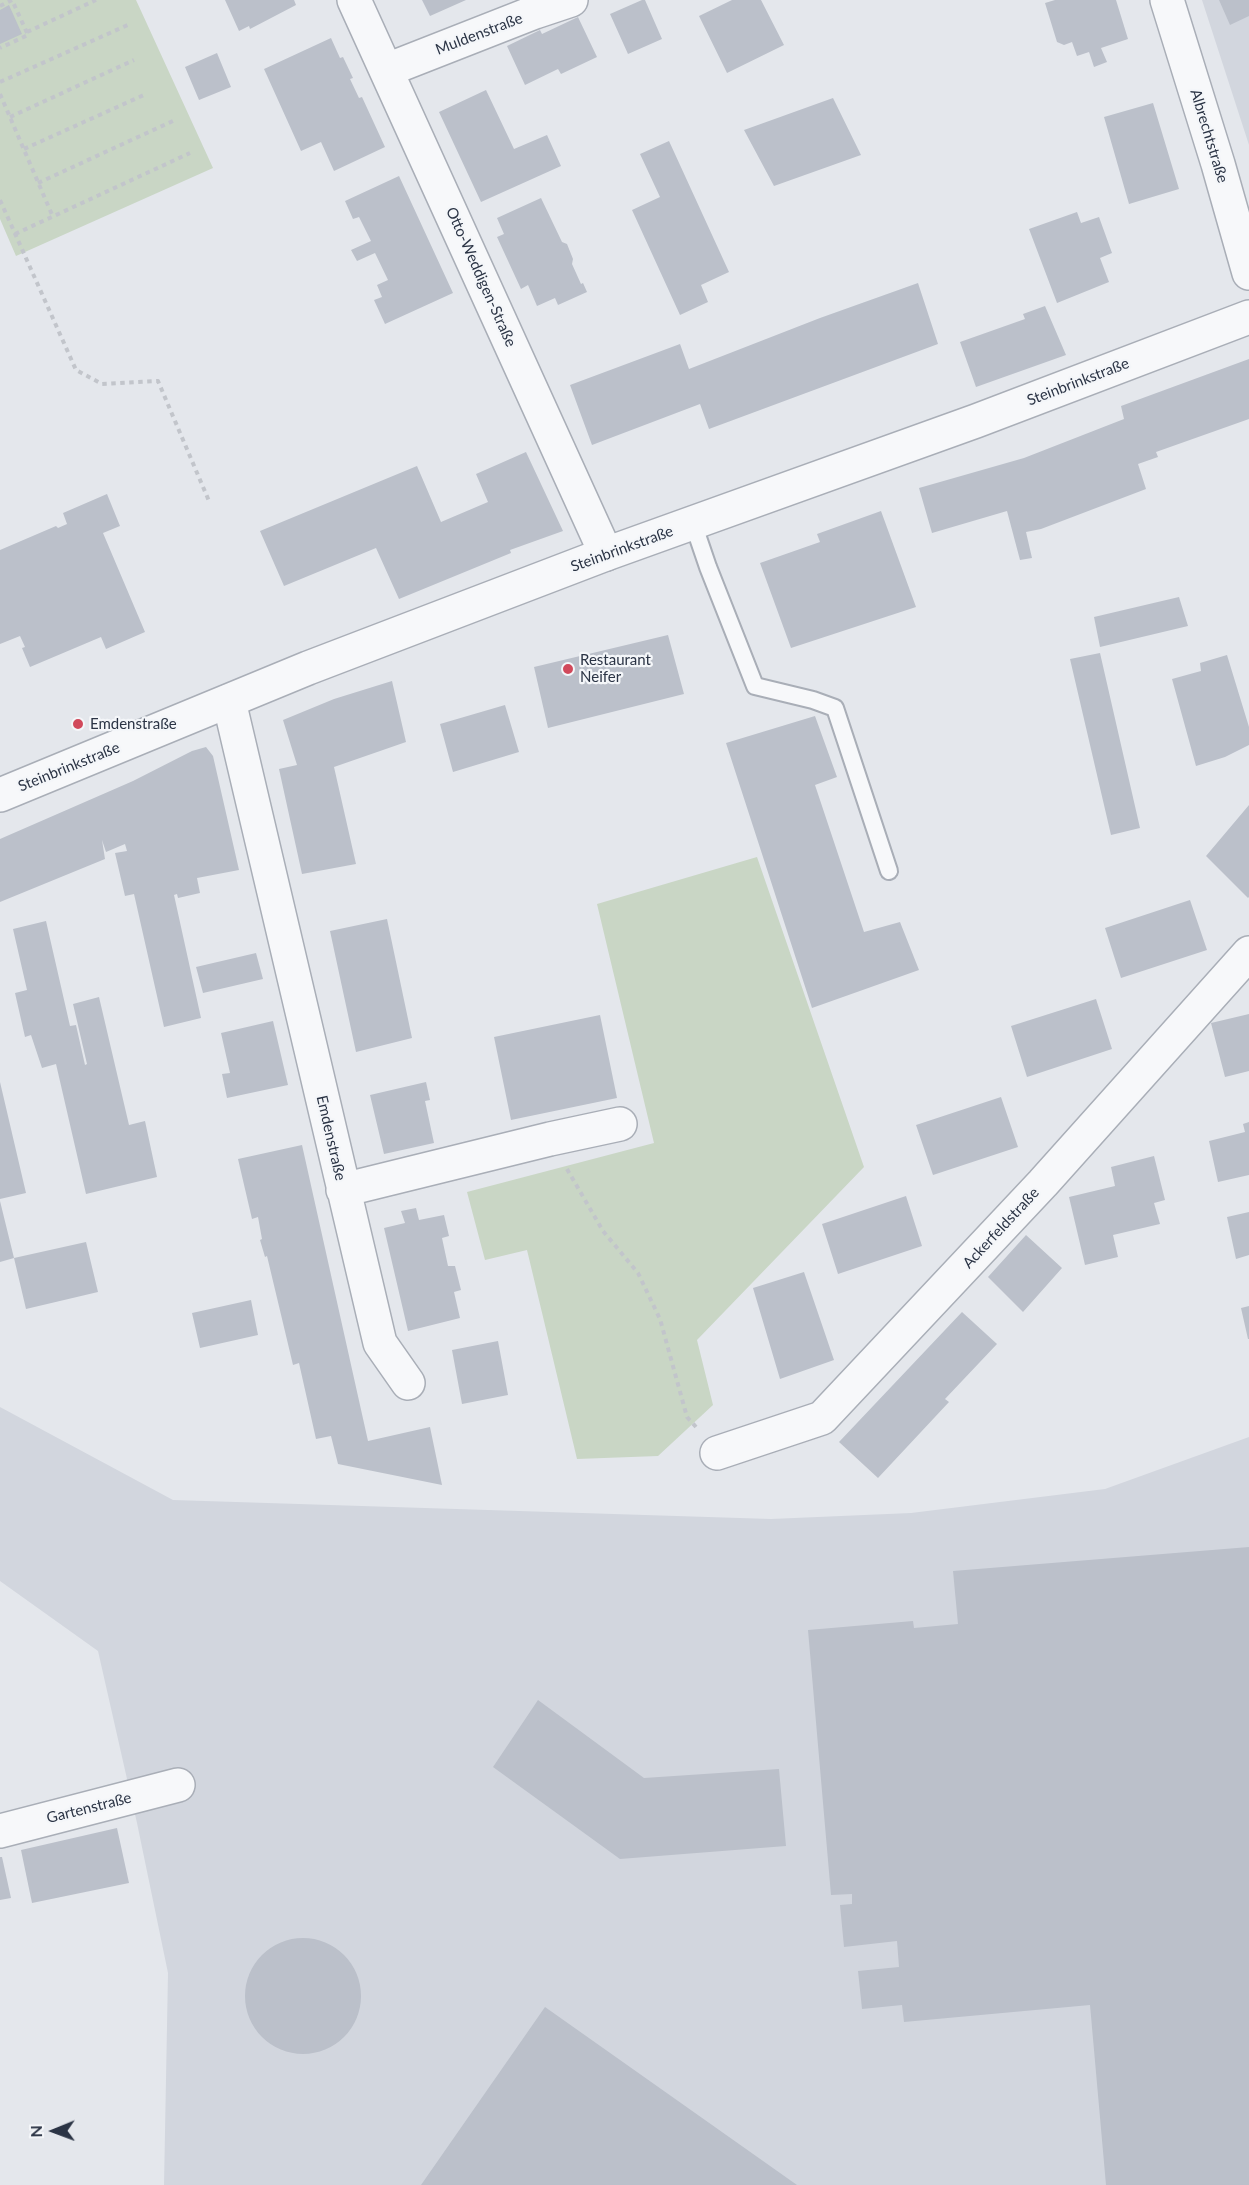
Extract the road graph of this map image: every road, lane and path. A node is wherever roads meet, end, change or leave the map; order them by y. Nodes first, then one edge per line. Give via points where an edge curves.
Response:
1 (13, 0) edge
2 (96, 0) edge
3 (354, 0) edge
4 (571, 0) edge
5 (1167, 0) edge
6 (0, 6) edge
7 (130, 24) dead end
8 (27, 33) junction
9 (0, 48) edge
10 (134, 60) dead end
11 (387, 70) junction
12 (0, 82) edge
13 (0, 94) edge
14 (146, 94) dead end
15 (10, 117) junction
16 (175, 120) dead end
17 (24, 149) junction
18 (190, 153) dead end
19 (38, 183) junction
20 (0, 200) edge
21 (53, 217) junction
22 (15, 234) junction
23 (1249, 273) edge
24 (1249, 317) edge
25 (209, 501) dead end
26 (693, 523) junction
27 (606, 554) junction
28 (229, 701) junction
29 (0, 795) edge
30 (888, 871) dead end
31 (1249, 953) edge
32 (620, 1124) dead end
33 (550, 1139) junction
34 (343, 1190) junction
35 (408, 1383) dead end
36 (717, 1453) joint
37 (177, 1785) dead end
38 (0, 1831) edge

1 - 6 path
1 - 8 path
2 - 8 path
3 - 11 street, Otto-Weddigen-Straße
4 - 11 street, Muldenstraße
5 - 23 street, Albrechtstraße
7 - 12 path
8 - 9 path
10 - 15 path
11 - 27 street, Otto-Weddigen-Straße
13 - 15 path
14 - 17 path
15 - 17 path
16 - 19 path
17 - 19 path
18 - 21 path
19 - 21 path
20 - 22 path
21 - 22 path
22 - 25 path via 76,370 102,384 158,381
24 - 26 street, Steinbrinkstraße
26 - 27 street, Steinbrinkstraße
26 - 30 lane via 755,686 836,708
27 - 28 street, Steinbrinkstraße
28 - 29 street, Steinbrinkstraße
28 - 34 street, Emdenstraße
31 - 36 street, Ackerfeldstraße via 1035,1192 822,1418
32 - 33 street, Emdenstraße
33 - 34 street, Emdenstraße
33 - 36 path via 603,1232 638,1273 660,1319 687,1417
34 - 35 street, Emdenstraße via 380,1343
37 - 38 street, Gartenstraße

